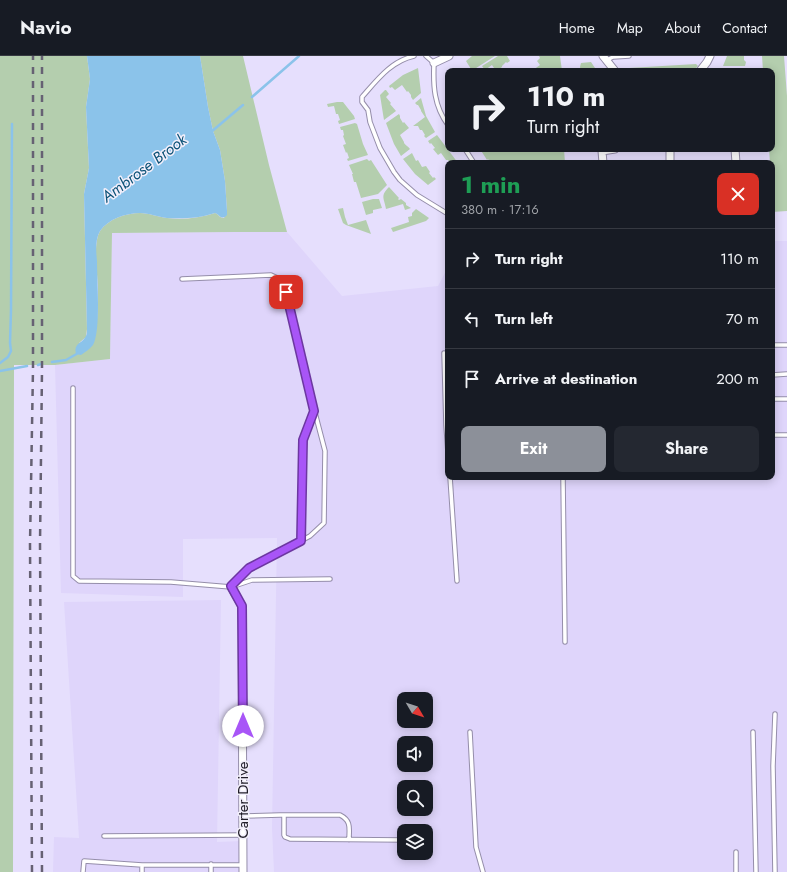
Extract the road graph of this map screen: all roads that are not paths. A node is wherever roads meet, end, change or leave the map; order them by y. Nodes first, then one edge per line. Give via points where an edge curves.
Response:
1 (414, 56) edge
2 (426, 56) edge
3 (449, 56) edge
4 (629, 56) edge
5 (710, 56) edge
6 (605, 58) edge
7 (434, 63) junction
8 (613, 68) edge
9 (702, 68) edge
10 (445, 120) edge
11 (445, 212) edge
12 (182, 279) dead end
13 (775, 345) edge
14 (787, 345) edge
15 (444, 353) dead end
16 (787, 374) edge
17 (775, 375) edge
18 (445, 377) edge
19 (73, 388) dead end
20 (775, 399) edge
21 (787, 399) edge
22 (314, 411) junction
23 (775, 435) edge
24 (787, 435) edge
25 (450, 480) edge
26 (563, 480) edge
27 (301, 541) junction
28 (330, 579) dead end
29 (457, 581) dead end
30 (231, 586) junction
31 (565, 642) dead end
32 (775, 714) dead end
33 (470, 732) dead end
34 (753, 732) dead end
35 (284, 815) junction
36 (243, 816) junction
37 (243, 835) junction
38 (104, 836) dead end
39 (349, 840) junction
40 (397, 840) edge
41 (736, 852) dead end
42 (211, 864) junction
43 (142, 865) junction
44 (243, 868) edge
45 (83, 872) edge
46 (142, 872) edge
47 (211, 872) edge
48 (483, 872) edge
49 (736, 872) edge
50 (756, 872) edge
51 (775, 872) edge

1 - 11 lane via 383,73 362,97 362,102 368,110 380,148 400,180 417,196
2 - 7 lane
3 - 7 street
4 - 6 lane
5 - 9 street
6 - 8 street
7 - 10 lane via 436,101
12 - 22 lane via 271,275 284,281
13 - 14 lane
15 - 18 lane
16 - 17 lane
19 - 30 lane via 73,576 79,581 171,582
20 - 21 lane
22 - 27 lane via 303,440
22 - 27 lane via 325,451 324,523
23 - 24 lane
25 - 29 lane
26 - 31 lane
27 - 30 lane via 249,568
28 - 30 lane via 252,580
30 - 36 street, Carter Drive via 242,606
32 - 51 lane
33 - 48 lane via 476,847
34 - 50 lane
35 - 36 lane
35 - 39 lane via 340,815 350,825
35 - 39 lane via 284,835 287,839
36 - 37 street, Carter Drive
37 - 38 lane
37 - 44 street, Carter Drive
39 - 40 lane
41 - 49 lane
42 - 43 lane
42 - 44 lane
42 - 47 lane
43 - 45 lane via 84,861
43 - 46 lane

